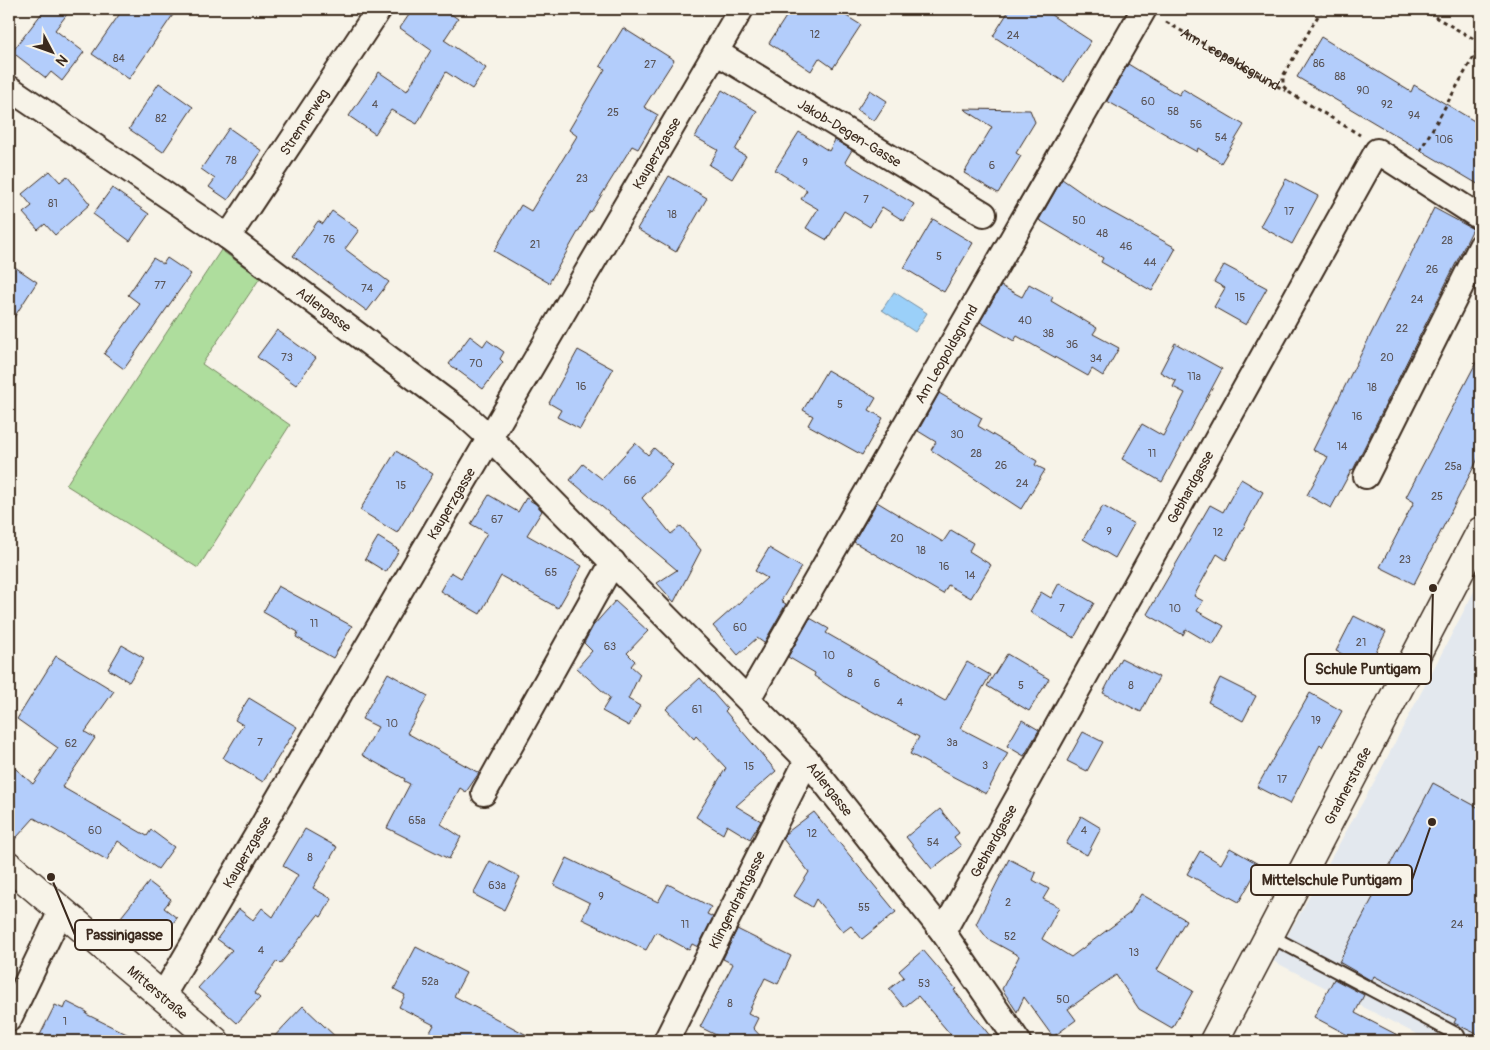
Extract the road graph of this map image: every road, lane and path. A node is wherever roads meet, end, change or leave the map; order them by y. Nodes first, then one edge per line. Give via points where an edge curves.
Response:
1 (379, 9) edge
2 (741, 9) edge
3 (1144, 9) edge
4 (1322, 9) edge
5 (1421, 9) edge
6 (1481, 43) edge
7 (716, 52) junction
8 (9, 88) edge
9 (1290, 93) junction
10 (1377, 151) junction
11 (1408, 171) junction
12 (984, 214) dead end
13 (1481, 218) edge
14 (228, 237) junction
15 (1481, 246) edge
16 (489, 437) junction
17 (1366, 476) dead end
18 (1479, 540) edge
19 (613, 562) junction
20 (748, 699) junction
21 (807, 760) junction
22 (484, 793) dead end
23 (9, 866) edge
24 (61, 911) junction
25 (943, 932) junction
26 (1270, 936) junction
27 (162, 997) junction
28 (9, 1019) edge
29 (1458, 1035) dead end
30 (215, 1041) edge
31 (666, 1041) edge
32 (1018, 1041) edge
33 (1214, 1041) edge

1 - 14 street, Strennerweg
2 - 7 street, Kauperzgasse
3 - 9 path, Am Leopoldsgrund
3 - 20 street, Am Leopoldsgrund
4 - 9 path via 1282,76 1283,86
5 - 6 path
6 - 11 path
7 - 12 street, Jakob-Degen-Gasse
7 - 16 street, Kauperzgasse
8 - 14 street, Adlergasse
9 - 10 path, Am Leopoldsgrund via 1378,145
10 - 11 street
10 - 25 street, Gebhardgasse
11 - 13 street
14 - 16 street, Adlergasse
15 - 17 street
16 - 19 street, Adlergasse
16 - 27 street, Kauperzgasse
18 - 26 main road, Gradnerstraße
19 - 20 street, Adlergasse
19 - 22 street
20 - 21 street, Adlergasse
21 - 25 street, Adlergasse
21 - 31 street, Klingendrahtgasse
23 - 24 main road, Mitterstraße
24 - 27 main road, Mitterstraße
24 - 28 street
25 - 32 street, Adlergasse
26 - 29 lane
26 - 33 main road, Gradnerstraße
27 - 30 main road, Mitterstraße

